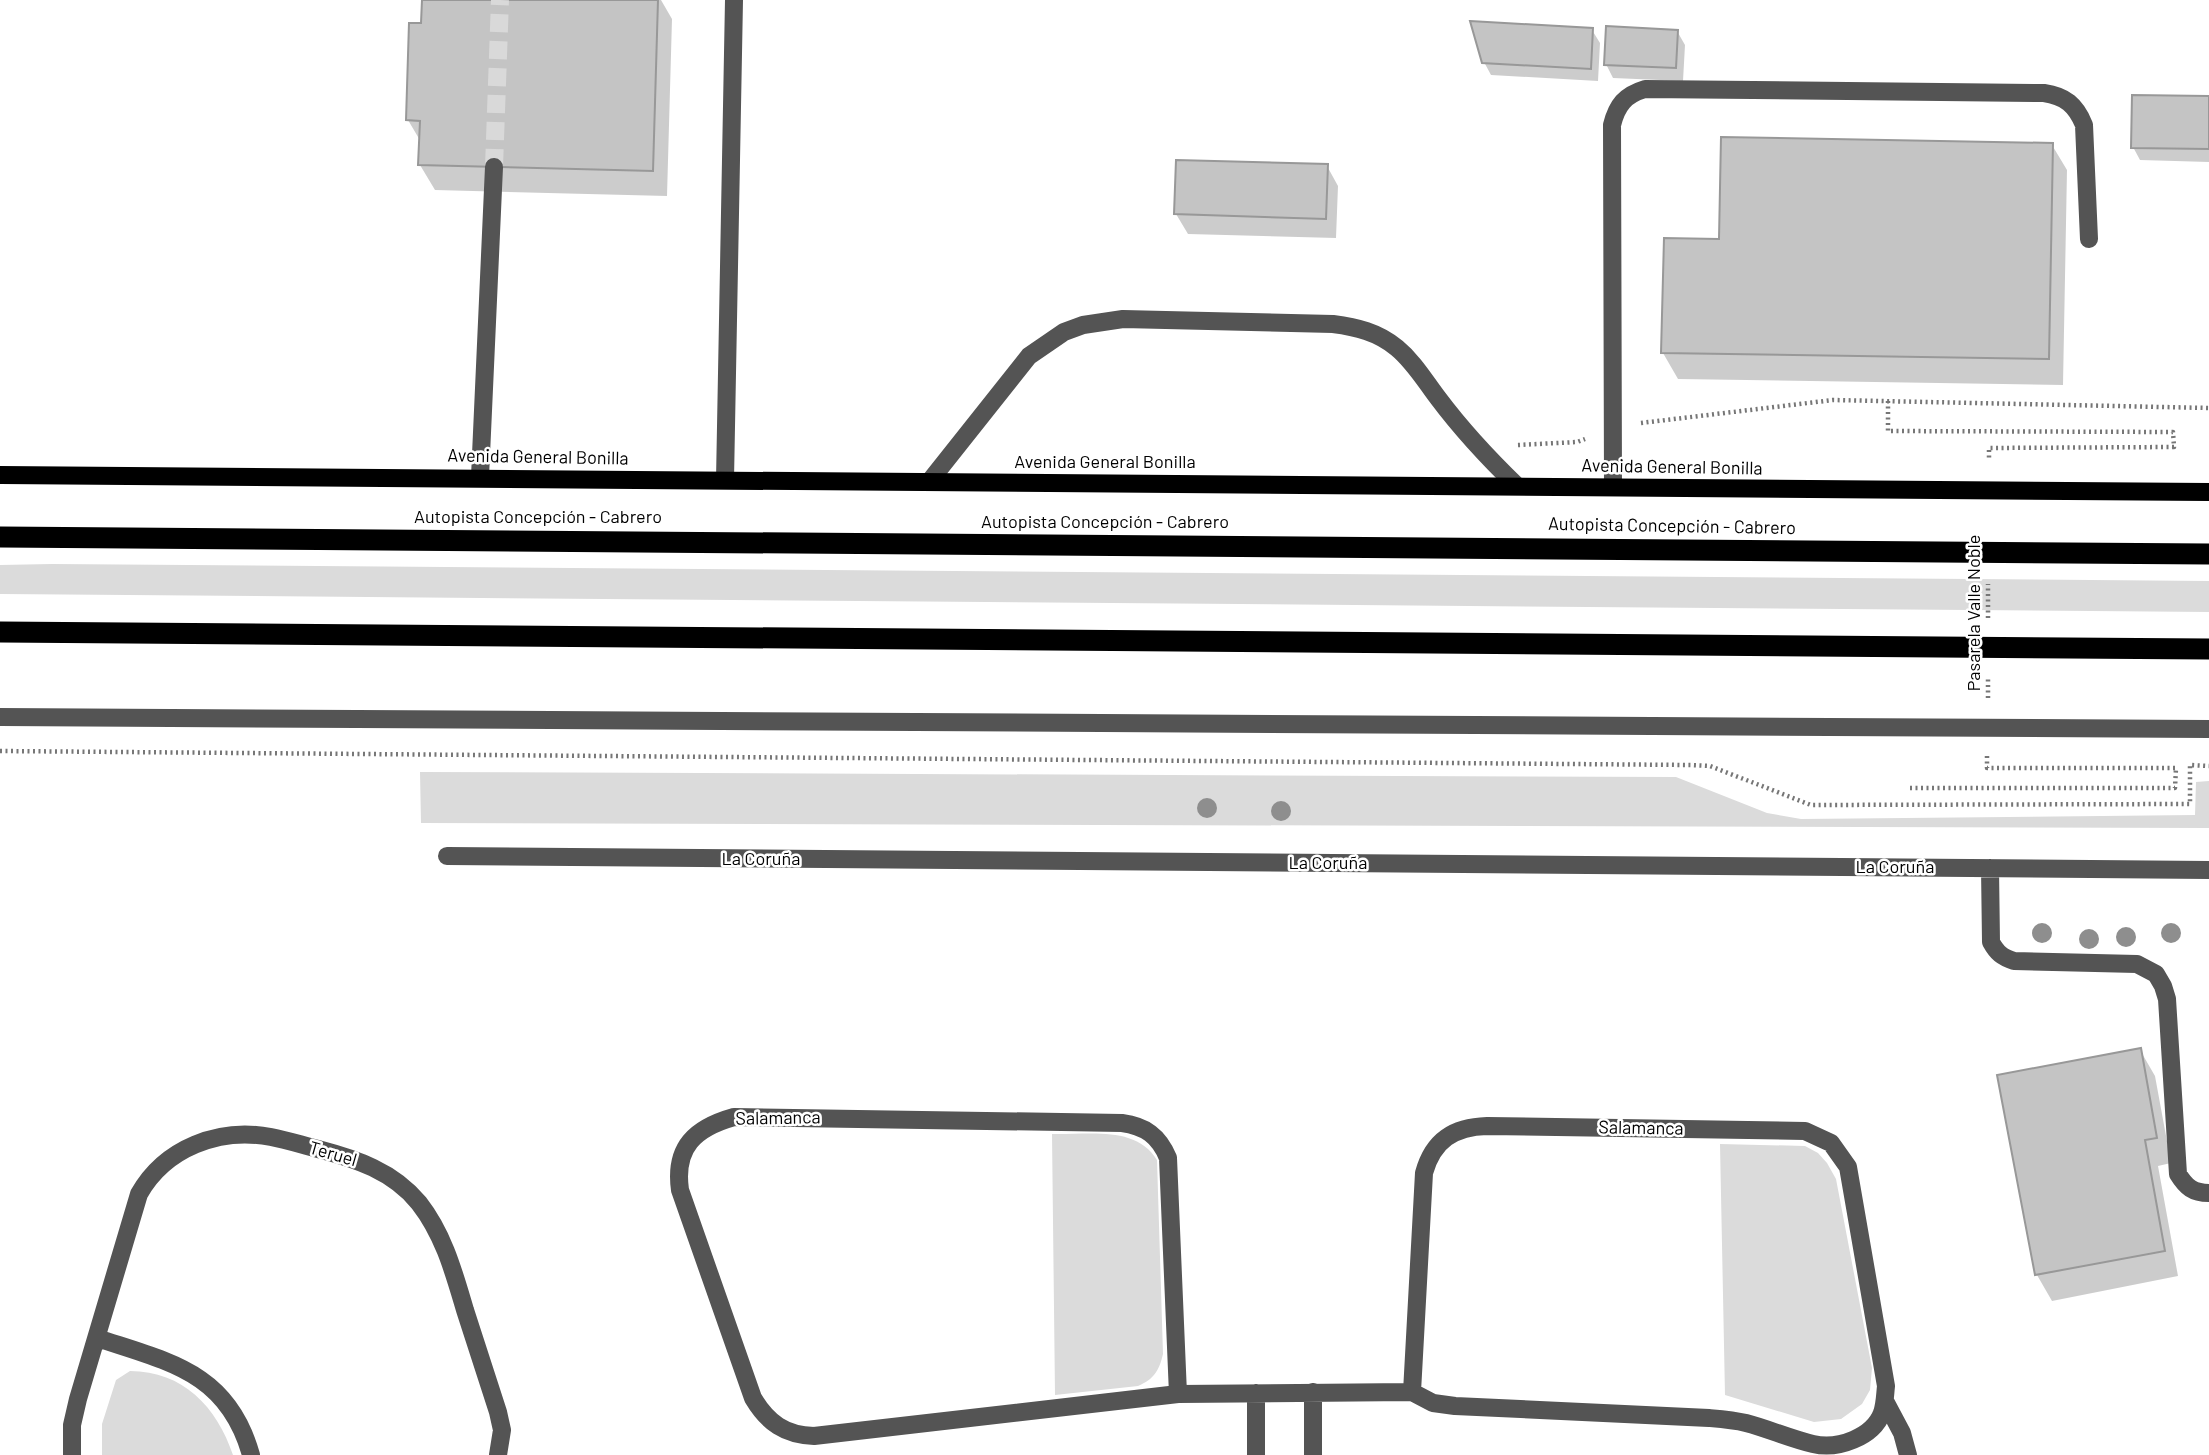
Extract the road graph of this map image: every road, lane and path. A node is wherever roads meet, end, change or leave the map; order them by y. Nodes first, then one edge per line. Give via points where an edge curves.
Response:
1 (734, 0) edge
2 (494, 167) tunnel mouth
3 (2089, 239) dead end
4 (1888, 401) junction
5 (2209, 408) edge
6 (1613, 430) junction
7 (1989, 462) dead end
8 (0, 475) edge
9 (480, 477) junction
10 (725, 480) junction
11 (929, 482) junction
12 (1517, 486) junction
13 (1614, 487) junction
14 (2209, 492) edge
15 (0, 537) edge
16 (2209, 554) edge
17 (1988, 573) dead end
18 (1988, 629) dead end
19 (0, 632) edge
20 (2209, 649) edge
21 (1988, 671) dead end
22 (1987, 699) dead end
23 (0, 717) edge
24 (2209, 729) edge
25 (0, 751) edge
26 (1987, 754) dead end
27 (2209, 765) edge
28 (1910, 788) dead end
29 (447, 856) dead end
30 (1990, 868) junction
31 (2209, 870) edge
32 (2209, 1193) edge
33 (97, 1338) junction
34 (1313, 1392) junction
35 (1412, 1392) junction
36 (1256, 1393) junction
37 (1178, 1394) junction
38 (1885, 1401) junction
39 (1819, 1450) edge
40 (72, 1455) edge
41 (251, 1455) edge
42 (498, 1455) edge
43 (1256, 1455) edge
44 (1313, 1455) edge
45 (1908, 1455) edge

1 - 10 street
2 - 9 street
3 - 6 street via 2084,125 2070,102 2058,95 1645,89 1633,93 1622,100 1612,125
4 - 5 path
4 - 6 path via 1803,402
4 - 7 path via 1888,431 2174,432 2174,447 1989,448
6 - 13 street
8 - 9 main road, Avenida General Bonilla
9 - 10 main road, Avenida General Bonilla
10 - 11 main road, Avenida General Bonilla
11 - 12 main road, Avenida General Bonilla
11 - 12 street via 1029,356 1064,332 1123,319 1333,324 1378,335 1413,364 1484,454
12 - 13 main road, Avenida General Bonilla
13 - 14 main road, Avenida General Bonilla
15 - 16 highway, Autopista Concepción - Cabrero
17 - 18 path, Pasarela Valle Noble
19 - 20 highway
21 - 22 path, Pasarela Valle Noble
23 - 24 street
25 - 27 path via 1691,765 1710,766 1811,805 2190,804 2190,765
26 - 28 path via 1987,768 2176,768 2175,788
29 - 30 street, La Coruña
30 - 31 street, La Coruña
30 - 32 street via 1991,942 2004,958 2137,964 2156,974 2167,999 2178,1174 2193,1191
33 - 40 street, Teruel via 72,1425
33 - 41 street via 178,1366 203,1381 238,1421
33 - 42 street, Teruel via 139,1194 148,1178 176,1153 211,1139 250,1135 349,1157 395,1181 418,1202 435,1227 498,1412 502,1430
34 - 35 street, Salamanca
34 - 36 street, Salamanca
34 - 44 street
35 - 38 street, Salamanca via 1424,1173 1434,1147 1444,1138 1456,1130 1479,1126 1777,1130 1818,1136 1830,1143 1848,1167
35 - 39 street, Salamanca via 1433,1403 1455,1406 1732,1421 1786,1434
36 - 37 street, Salamanca
36 - 43 street
37 - 37 street, Salamanca via 1170,1171 1163,1147 1146,1129 1122,1123 734,1117 699,1132 681,1156 680,1190 753,1398 762,1413 787,1432 814,1436
38 - 39 street, Salamanca via 1872,1428 1845,1443
38 - 45 street, Salamanca

